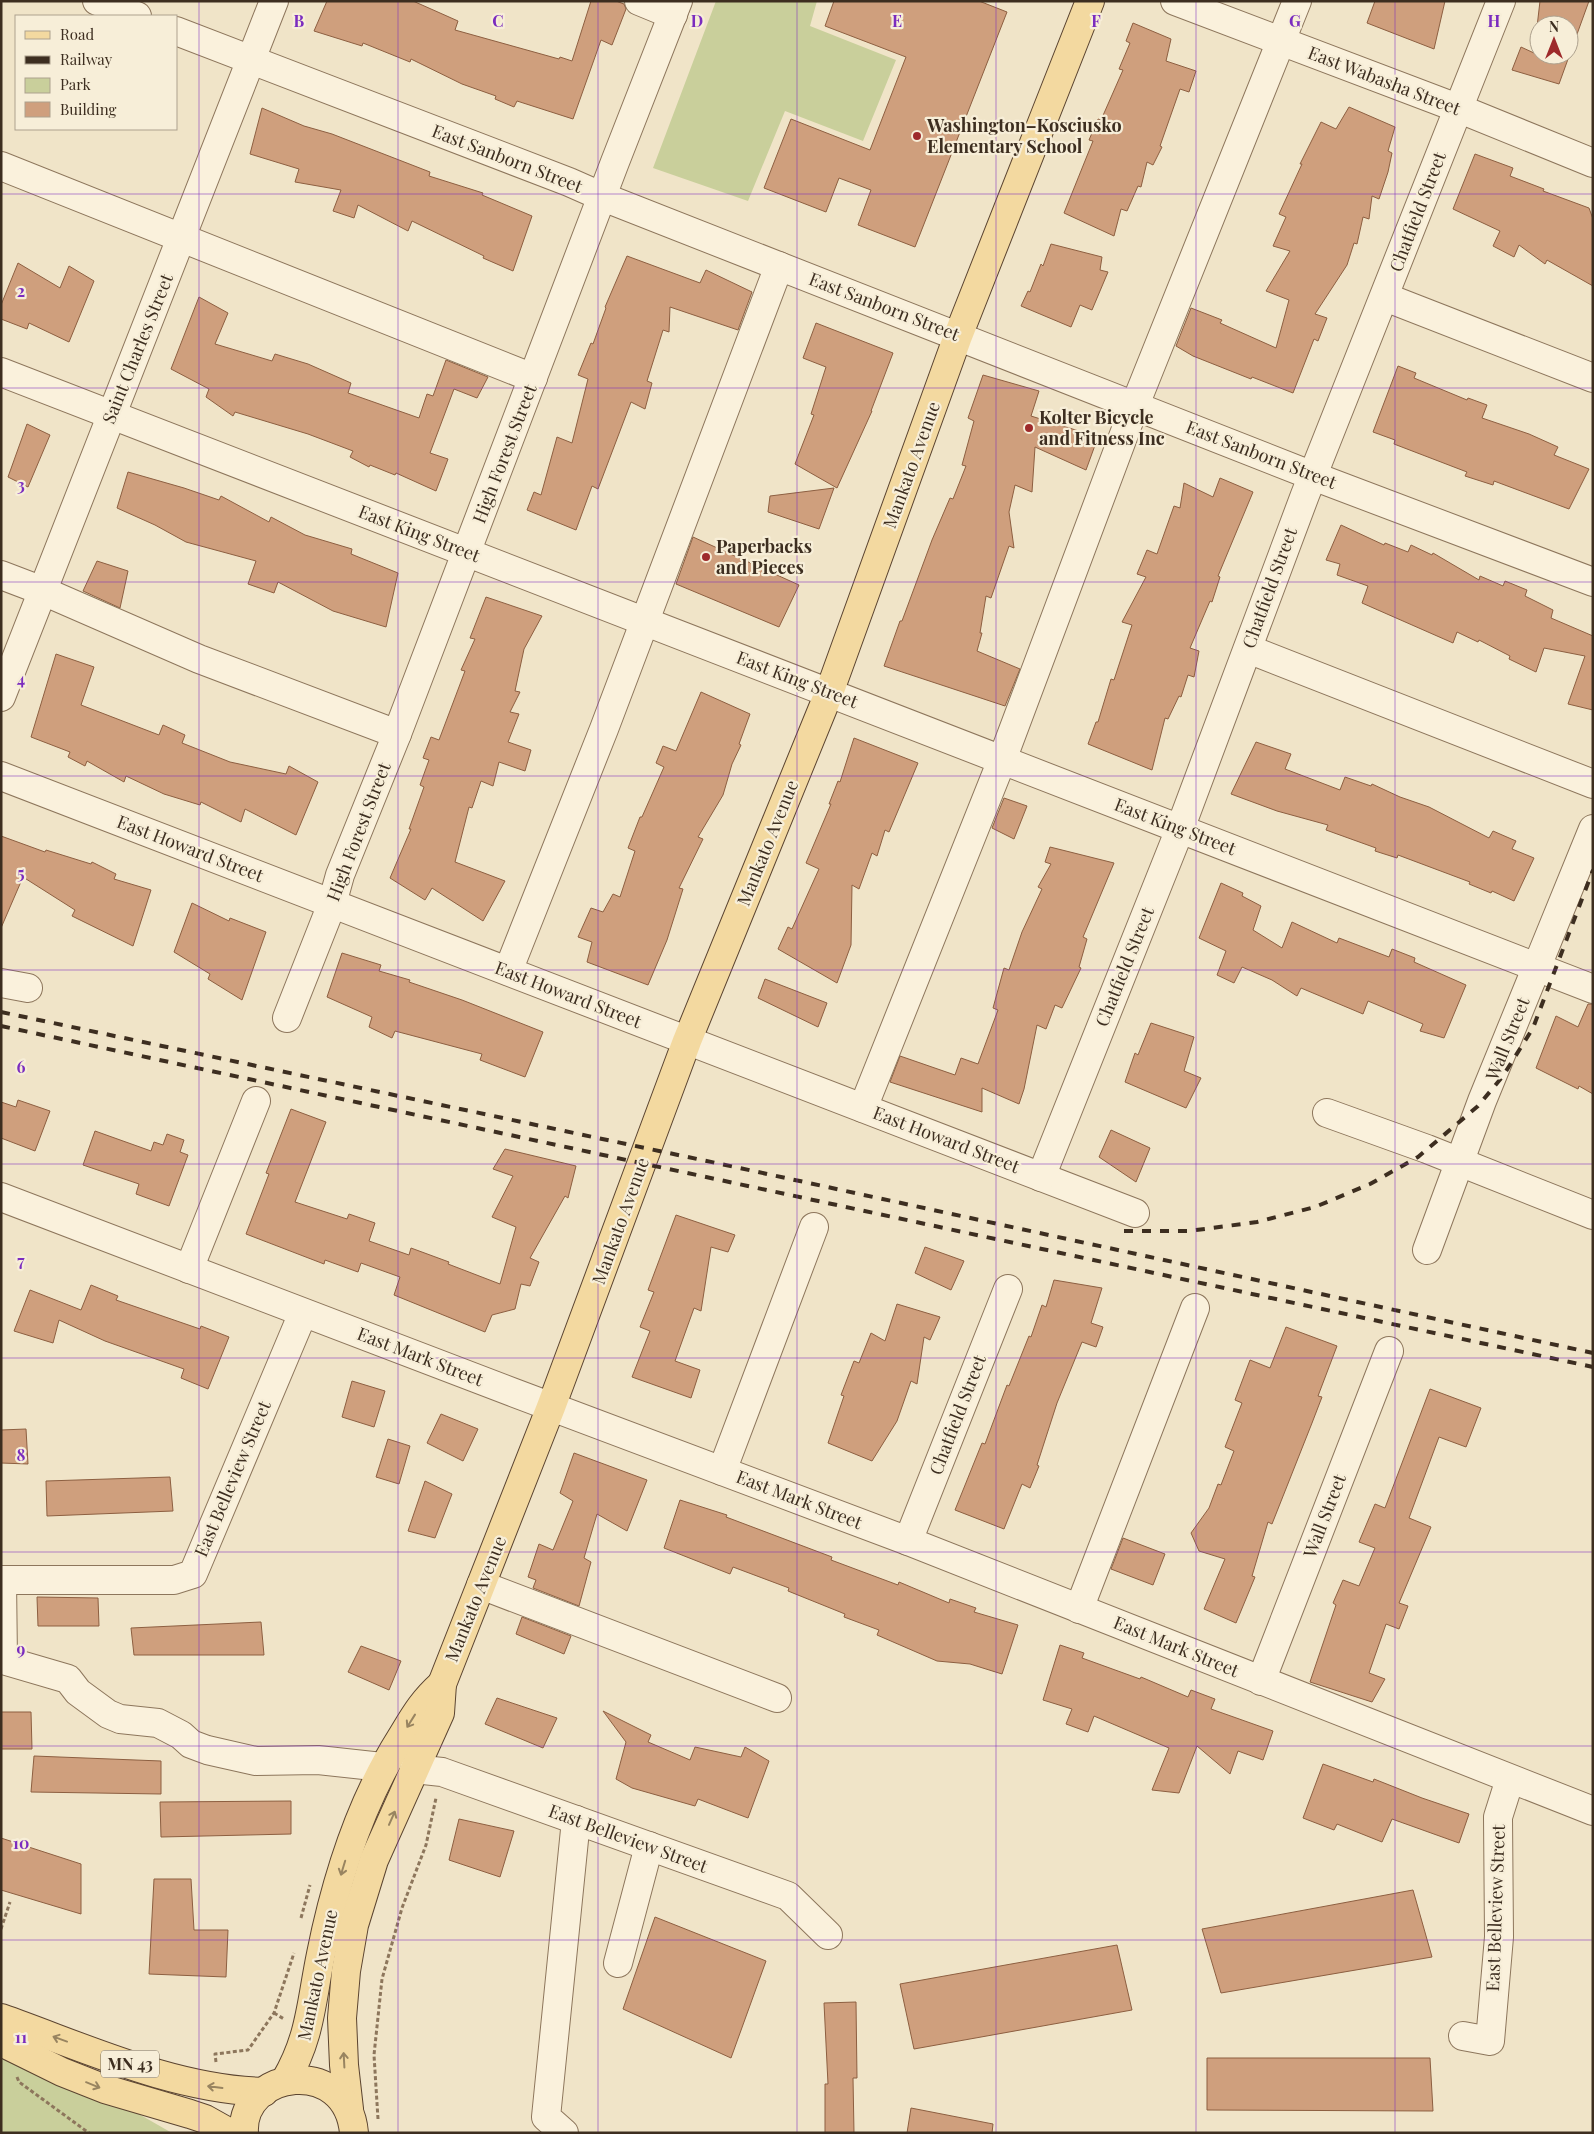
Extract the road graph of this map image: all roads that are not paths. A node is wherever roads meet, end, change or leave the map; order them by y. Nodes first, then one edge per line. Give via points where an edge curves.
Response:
1 (97, 1) edge
2 (274, 1) edge
3 (639, 1) edge
4 (1090, 1) edge
5 (1175, 1) edge
6 (1297, 1) edge
7 (1501, 1) edge
8 (676, 8) edge
9 (134, 15) edge
10 (178, 32) edge
11 (1281, 42) junction
12 (252, 59) junction
13 (1460, 109) junction
14 (1593, 163) edge
15 (1, 166) edge
16 (602, 197) junction
17 (181, 239) junction
18 (779, 266) junction
19 (1385, 296) junction
20 (958, 336) junction
21 (1, 372) edge
22 (534, 378) junction
23 (1593, 378) edge
24 (1135, 406) junction
25 (111, 415) junction
26 (1313, 476) junction
27 (467, 553) junction
28 (1, 575) edge
29 (1593, 582) edge
30 (43, 591) junction
31 (644, 621) junction
32 (1248, 649) junction
33 (829, 693) junction
34 (1, 696) edge
35 (397, 734) junction
36 (1002, 760) junction
37 (1, 776) edge
38 (1593, 784) edge
39 (1180, 829) junction
40 (1593, 829) edge
41 (332, 904) junction
42 (1537, 968) junction
43 (508, 972) junction
44 (1, 983) edge
45 (28, 988) dead end
46 (1593, 989) edge
47 (288, 1018) dead end
48 (687, 1041) junction
49 (256, 1101) dead end
50 (863, 1108) junction
51 (1327, 1113) dead end
52 (1460, 1161) junction
53 (1041, 1177) junction
54 (1, 1197) edge
55 (1135, 1213) dead end
56 (1593, 1215) edge
57 (814, 1227) dead end
58 (1427, 1250) dead end
59 (189, 1269) junction
60 (1008, 1289) dead end
61 (1195, 1308) dead end
62 (303, 1313) junction
63 (1389, 1351) dead end
64 (551, 1407) junction
65 (722, 1471) junction
66 (908, 1540) junction
67 (481, 1585) junction
68 (1079, 1609) junction
69 (1261, 1682) junction
70 (442, 1684) junction
71 (777, 1698) dead end
72 (382, 1767) junction
73 (414, 1769) junction
74 (1510, 1779) junction
75 (1593, 1811) edge
76 (576, 1820) junction
77 (649, 1846) junction
78 (828, 1936) dead end
79 (618, 1963) dead end
80 (1, 2018) edge
81 (1464, 2036) dead end
82 (10, 2047) edge
83 (274, 2086) junction
84 (360, 2122) edge
85 (230, 2133) edge
86 (244, 2133) edge
87 (564, 2133) edge

1 - 9 street
2 - 12 street, Saint Charles Street
3 - 8 street
4 - 20 main road, Mankato Avenue
5 - 11 street, East Wabasha Street
6 - 11 street
7 - 13 street, Chatfield Street
8 - 16 street, High Forest Street
10 - 12 street, East Sanborn Street
11 - 13 street, East Wabasha Street
11 - 24 street
12 - 16 street, East Sanborn Street
12 - 17 street, Saint Charles Street
13 - 14 street, East Wabasha Street
13 - 19 street, Chatfield Street
15 - 17 street
16 - 18 street, East Sanborn Street
16 - 22 street, High Forest Street
17 - 22 street
17 - 25 street, Saint Charles Street
18 - 20 street, East Sanborn Street
18 - 31 street
19 - 23 street
19 - 26 street, Chatfield Street
20 - 24 street, East Sanborn Street
20 - 33 main road, Mankato Avenue
21 - 25 street, East King Street
22 - 27 street, High Forest Street
24 - 26 street, East Sanborn Street
24 - 36 street
25 - 27 street, East King Street
25 - 30 street, Saint Charles Street
26 - 29 street, East Sanborn Street
26 - 32 street, Chatfield Street
27 - 31 street, East King Street
27 - 35 street, High Forest Street
28 - 30 street
30 - 34 street, Saint Charles Street
30 - 35 street via 199,660
31 - 33 street, East King Street
31 - 43 street
32 - 38 street
32 - 39 street, Chatfield Street
33 - 36 street, East King Street
33 - 48 main road, Mankato Avenue
35 - 41 street, High Forest Street via 340,875
36 - 39 street, East King Street
36 - 50 street
37 - 41 street, East Howard Street
39 - 42 street, East King Street
39 - 53 street, Chatfield Street
40 - 42 street, Wall Street
41 - 43 street, East Howard Street
41 - 47 street, High Forest Street
42 - 46 street, East King Street
42 - 52 street, Wall Street
43 - 48 street, East Howard Street
44 - 45 street
48 - 50 street, East Howard Street
48 - 64 main road, Mankato Avenue
49 - 59 street
50 - 53 street, East Howard Street
51 - 52 street
52 - 56 street
52 - 58 street, Wall Street
53 - 55 street, East Howard Street
54 - 59 street, East Mark Street
57 - 65 street
59 - 62 street, East Mark Street
60 - 66 street, Chatfield Street
61 - 68 street
62 - 64 street, East Mark Street
62 - 72 street, East Belleview Street via 193,1574 174,1580 2,1580 3,1660 68,1679 78,1692 108,1714 120,1719 158,1723 207,1750 256,1761 318,1760
63 - 69 street, Wall Street
64 - 65 street, East Mark Street
64 - 67 main road, Mankato Avenue
65 - 66 street, East Mark Street
66 - 68 street, East Mark Street
67 - 70 main road, Mankato Avenue
67 - 71 street
68 - 69 street, East Mark Street
69 - 74 street, East Mark Street
70 -> 72 main road, Mankato Avenue via 424,1700
70 - 73 main road, Mankato Avenue via 440,1713
72 -> 83 main road, Mankato Avenue via 344,1864 321,1954 307,2034 297,2061
73 - 76 street, East Belleview Street via 442,1772
84 -> 73 main road, Mankato Avenue via 344,2066 342,2018 346,1971 354,1925 374,1860
74 - 75 street, East Mark Street
74 - 81 street, East Belleview Street via 1498,1817 1499,1937 1490,2041
76 - 77 street, East Belleview Street
76 - 87 street via 546,2118
77 - 78 street, East Belleview Street via 788,1896
77 - 79 street
83 -> 80 main road, MN 43 via 205,2086 157,2074
82 -> 85 main road, MN 43 via 104,2089 198,2116
83 - 84 main road, MN 43 via 303,2079 324,2084 340,2097
83 - 86 main road, Mankato Avenue via 253,2103

